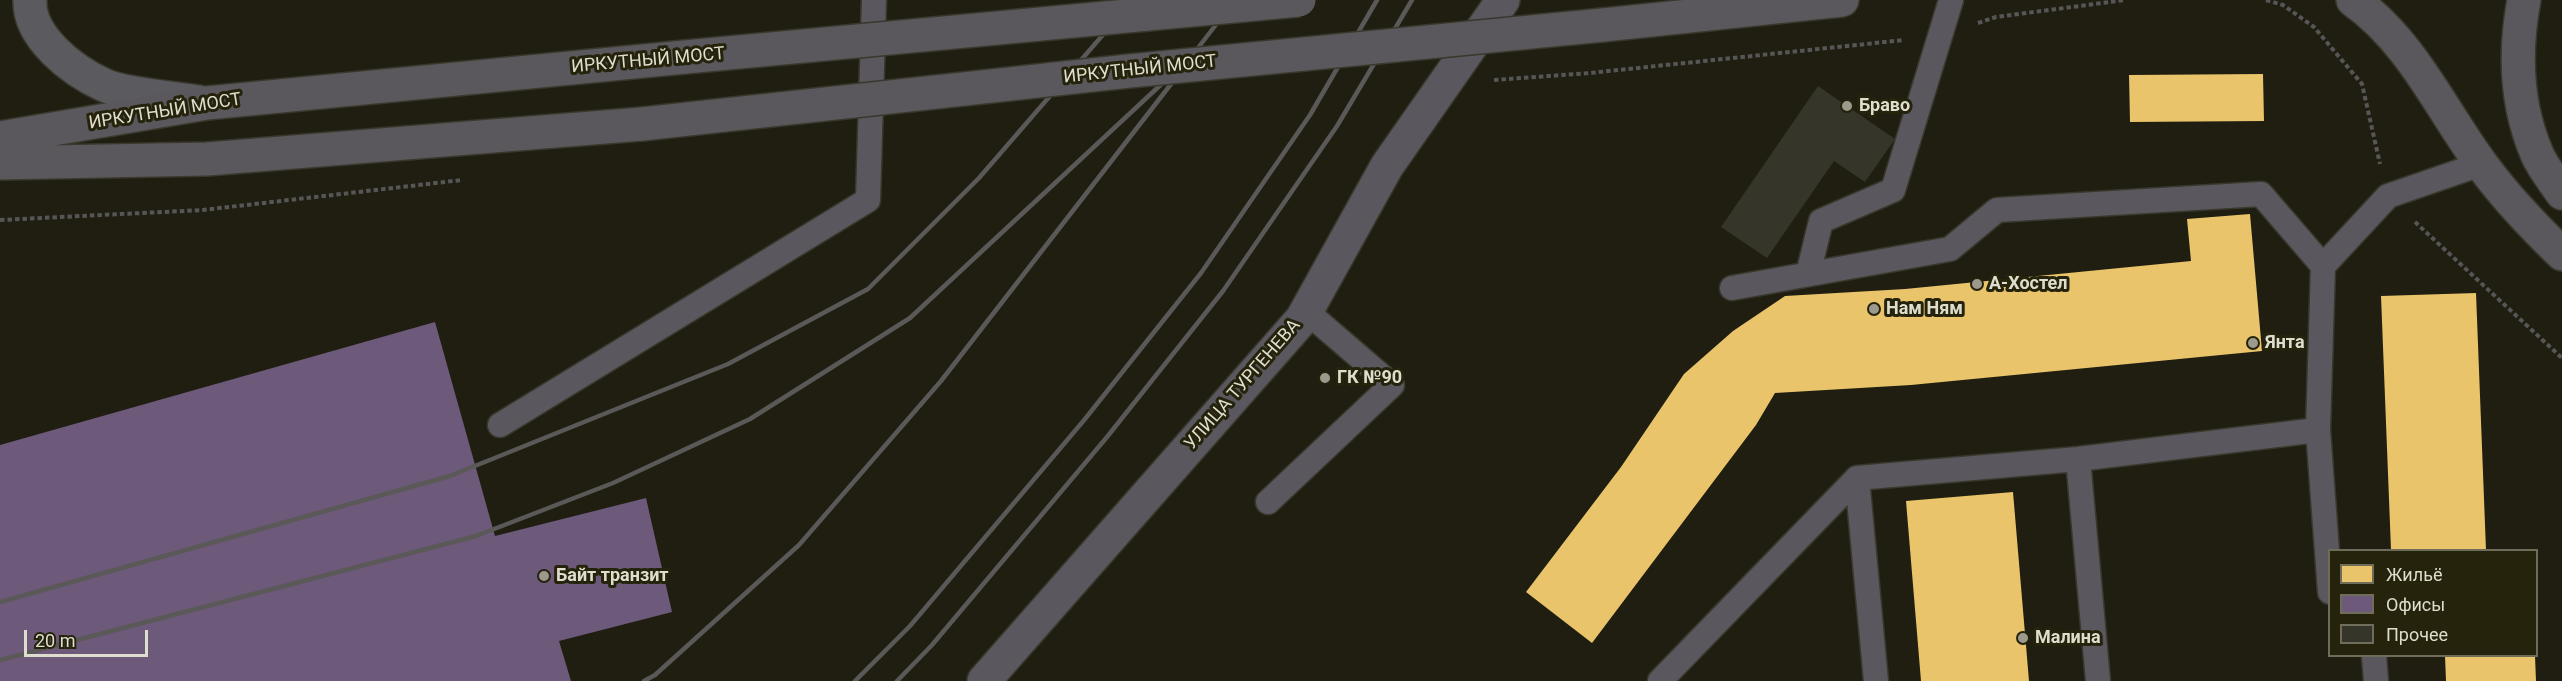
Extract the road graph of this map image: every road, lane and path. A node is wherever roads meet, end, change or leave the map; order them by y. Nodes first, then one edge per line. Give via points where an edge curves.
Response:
1 (30, 0) edge
2 (874, 0) edge
3 (1299, 0) edge
4 (1503, 0) edge
5 (1842, 0) edge
6 (1951, 0) edge
7 (2126, 0) edge
8 (2266, 0) edge
9 (2353, 0) edge
10 (2524, 0) edge
11 (1940, 36) junction
12 (207, 103) junction
13 (0, 138) edge
14 (0, 162) edge
15 (2481, 164) junction
16 (464, 180) dead end
17 (2562, 194) edge
18 (2388, 196) junction
19 (0, 219) edge
20 (2562, 254) edge
21 (2323, 266) junction
22 (1808, 274) junction
23 (1732, 288) dead end
24 (1306, 311) junction
25 (2562, 358) edge
26 (500, 425) dead end
27 (2318, 430) junction
28 (2078, 459) junction
29 (1857, 478) junction
30 (1268, 502) dead end
31 (2328, 565) edge
32 (2374, 657) edge
33 (984, 681) edge
34 (1660, 681) edge
35 (1876, 681) edge
36 (2098, 681) edge
37 (2376, 681) edge

1 - 12 main road via 29,14 55,54 105,86
2 - 26 lane via 868,200
3 - 12 main road, ИРКУТНЫЙ МОСТ, bridge
4 - 24 street, УЛИЦА ТУРГЕНЕВА via 1387,166
5 - 14 main road, ИРКУТНЫЙ МОСТ, bridge via 642,124 207,159
6 - 11 lane
7 - 11 path via 1996,17
8 - 18 path via 2283,4 2314,27 2361,84
9 - 15 main road via 2370,12 2410,55
10 - 17 main road via 2519,26 2519,100 2538,156
11 - 22 lane via 1893,190 1821,221
12 - 13 main road, ИРКУТНЫЙ МОСТ
15 - 18 lane
15 - 20 main road via 2518,211
16 - 19 path via 203,210
18 - 21 lane
18 - 25 path
21 - 22 lane via 2261,194 1997,210 1950,249
21 - 27 lane
22 - 23 lane
24 - 30 lane via 1392,385
24 - 33 street, УЛИЦА ТУРГЕНЕВА
27 - 28 lane
27 - 31 lane
28 - 29 lane
28 - 36 lane
29 - 34 lane
29 - 35 lane
32 - 37 lane

